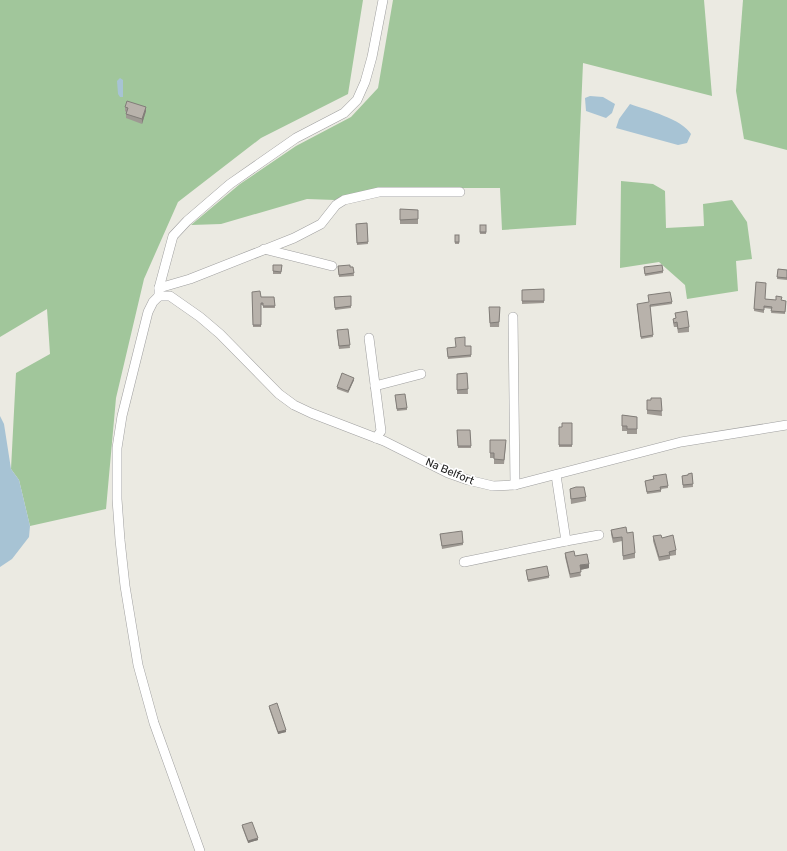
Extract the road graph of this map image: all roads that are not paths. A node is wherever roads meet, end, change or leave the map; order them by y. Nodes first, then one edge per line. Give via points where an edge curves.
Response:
1 (383, 0) edge
2 (460, 192) dead end
3 (264, 249) junction
4 (332, 266) dead end
5 (159, 292) junction
6 (513, 317) dead end
7 (369, 338) dead end
8 (421, 374) dead end
9 (375, 386) junction
10 (787, 425) edge
11 (376, 438) junction
12 (556, 475) junction
13 (515, 486) junction
14 (599, 535) dead end
15 (566, 541) junction
16 (464, 562) dead end
17 (200, 851) edge

1 - 5 street via 372,56 357,100 344,112 296,138 230,184 187,221 173,236
2 - 3 street via 379,192 344,200 336,205 321,224
3 - 4 street
3 - 5 street
5 - 11 street, Na Belfort via 170,296 200,317 279,394 294,405
5 - 17 street via 148,312 119,430 116,464 117,499 125,586 138,665 157,730
6 - 13 street
7 - 9 street
8 - 9 street
9 - 11 street via 381,431
10 - 12 street, Na Belfort via 681,442
11 - 13 street, Na Belfort via 468,480 493,486
12 - 13 street, Na Belfort
12 - 15 street
14 - 15 street
15 - 16 street

